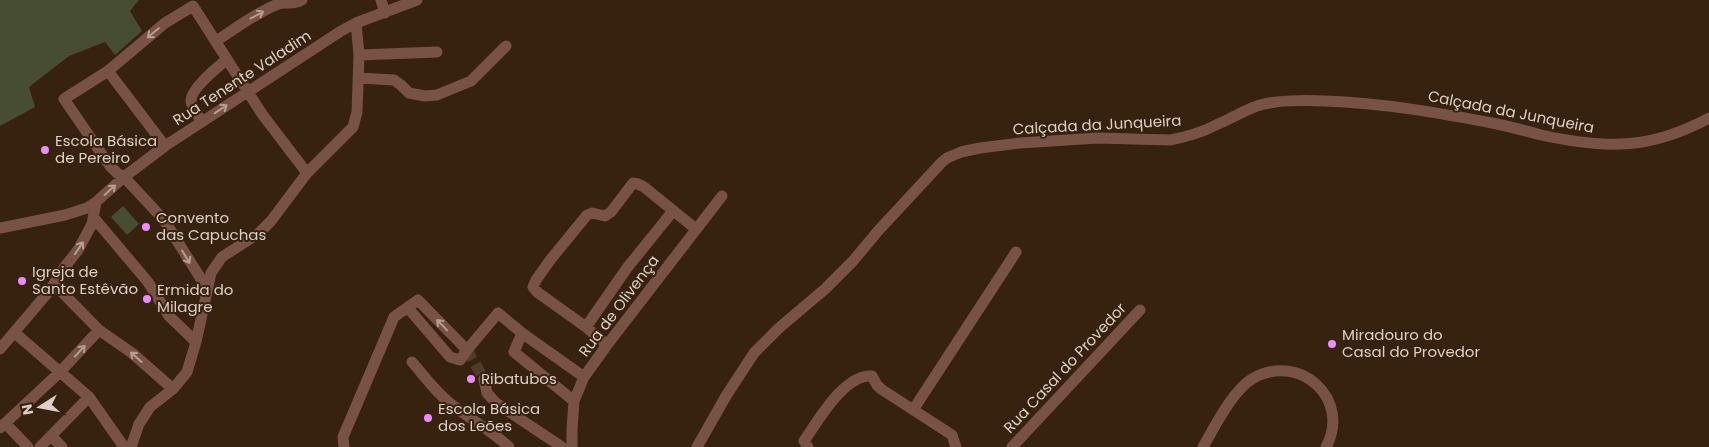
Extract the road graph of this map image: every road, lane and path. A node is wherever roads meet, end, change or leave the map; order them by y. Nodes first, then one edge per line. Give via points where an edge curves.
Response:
1 (302, 0) edge
2 (381, 0) edge
3 (414, 0) edge
4 (385, 13) junction
5 (356, 23) junction
6 (216, 41) junction
7 (506, 46) dead end
8 (437, 52) dead end
9 (359, 55) junction
10 (226, 60) junction
11 (108, 71) junction
12 (358, 78) junction
13 (247, 92) junction
14 (1709, 118) edge
15 (202, 122) junction
16 (165, 146) junction
17 (307, 174) junction
18 (124, 177) junction
19 (722, 196) dead end
20 (96, 202) junction
21 (672, 211) junction
22 (94, 218) junction
23 (0, 228) edge
24 (696, 229) junction
25 (1016, 252) dead end
26 (54, 284) junction
27 (208, 290) junction
28 (1140, 310) dead end
29 (586, 327) junction
30 (99, 330) junction
31 (15, 332) junction
32 (522, 333) junction
33 (196, 342) junction
34 (607, 345) junction
35 (0, 349) edge
36 (412, 362) dead end
37 (60, 372) junction
38 (584, 377) junction
39 (566, 379) junction
40 (484, 380) tunnel mouth
41 (173, 389) junction
42 (89, 397) junction
43 (574, 401) junction
44 (913, 410) junction
45 (2, 425) edge
46 (51, 436) junction
47 (118, 444) edge
48 (28, 447) edge
49 (40, 447) edge
50 (62, 447) edge
51 (131, 447) edge
52 (344, 447) edge
53 (509, 447) edge
54 (562, 447) edge
55 (572, 447) edge
56 (697, 447) edge
57 (808, 447) edge
58 (956, 447) edge
59 (1012, 447) edge
60 (1203, 447) edge
61 (1326, 447) edge

6 -> 1 street via 279,4 294,4
2 - 4 street
3 - 4 street, Rua Tenente Valadim
4 - 5 street, Rua Tenente Valadim
5 - 9 street
5 - 13 street, Rua Tenente Valadim
6 - 10 street
6 -> 11 street via 193,6 165,23
7 - 12 street via 471,81 437,95 409,93 394,80
8 - 9 street
9 - 12 street
10 - 13 street
10 - 15 street via 191,97 191,104
11 - 16 street
11 - 18 street via 64,99 110,166
12 - 17 street via 357,112 353,126
15 -> 13 street, Rua Tenente Valadim
13 - 17 street
14 - 56 street, Calçada da Junqueira via 1652,141 1608,144 1542,135 1397,106 1298,101 1258,105 1199,133 1170,140 1065,139 960,152 942,162 853,262 758,348
15 - 16 street, Rua Tenente Valadim
16 - 18 street, Rua Tenente Valadim
17 - 27 street via 259,233 222,257 211,273
20 -> 18 street, Rua Tenente Valadim
18 -> 27 street via 164,220
19 - 24 street, Rua de Olivença
20 - 22 street
20 - 23 street, Rua Tenente Valadim via 65,215
21 - 24 street
21 - 29 street
21 - 29 street via 644,187 633,183 606,216 592,213 587,216 546,266 533,287 536,292
26 -> 22 street via 78,250
22 - 33 street via 148,282 169,316
24 - 34 street, Rua de Olivença
25 - 44 street
26 - 30 street
26 - 31 street
27 - 33 street
28 - 59 street, Rua Casal do Provedor
29 - 34 street
37 -> 30 street
41 -> 30 street via 132,353
31 - 35 street
31 - 37 street
32 - 39 street
32 - 39 street via 514,352
32 - 52 street via 498,313 460,360 450,356 408,308 394,317 343,437
33 - 41 street via 187,372
34 - 38 street, Rua de Olivença
36 - 53 street via 438,393
37 - 42 street
37 - 45 street
38 - 39 street
38 - 43 street, Rua de Olivença
39 - 43 street
40 - 54 street via 487,393 496,403
41 - 51 street via 150,408 139,424
42 - 46 street
42 - 47 street
43 - 55 street, Rua de Olivença
44 - 57 street via 876,385 872,376 867,376 846,386 833,401 804,441
44 - 58 street via 952,435
45 - 48 street
46 - 49 street
46 - 50 street
60 - 61 street via 1245,384 1264,374 1281,371 1304,375 1325,395 1333,423

